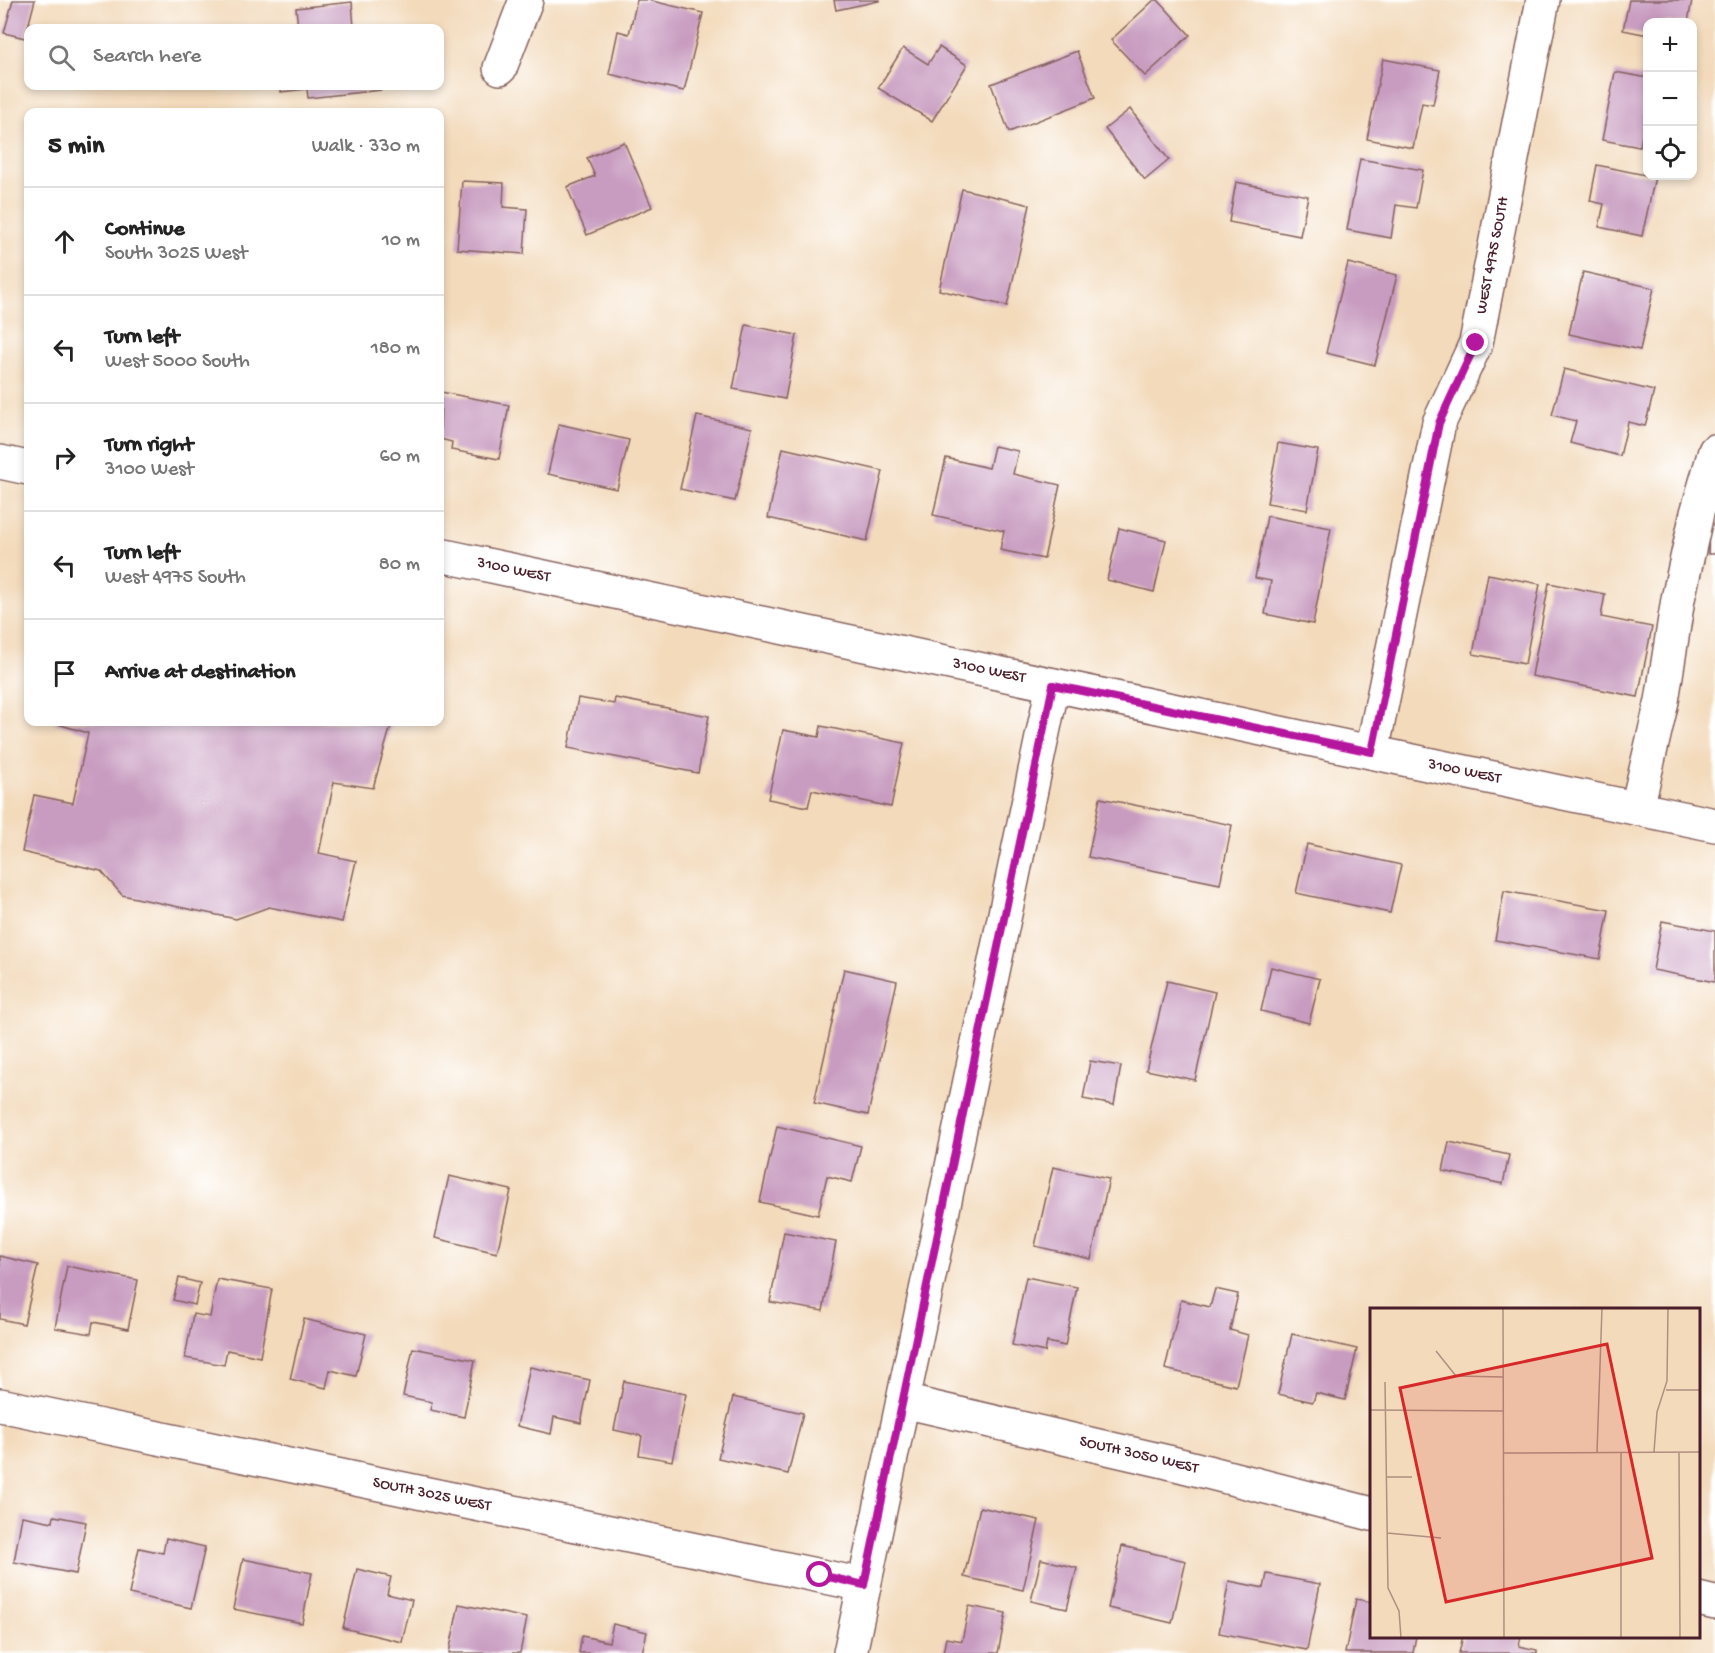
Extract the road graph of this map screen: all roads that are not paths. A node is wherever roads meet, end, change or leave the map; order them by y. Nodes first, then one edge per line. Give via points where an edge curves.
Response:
1 (526, 0) edge
2 (1543, 0) edge
3 (500, 68) dead end
4 (1715, 451) edge
5 (0, 462) edge
6 (24, 467) edge
7 (444, 556) edge
8 (1053, 685) junction
9 (1372, 752) junction
10 (1637, 808) junction
11 (1715, 825) edge
12 (903, 1401) junction
13 (0, 1405) edge
14 (1370, 1514) edge
15 (864, 1585) junction
16 (1700, 1599) edge
17 (1715, 1603) edge
18 (850, 1653) edge

1 - 3 street
2 - 9 street, WEST 4975 SOUTH via 1476,343 1439,423
4 - 10 street via 1678,599 1662,701
5 - 6 street
7 - 8 street, 3100 WEST
8 - 9 street, 3100 WEST
8 - 12 street
9 - 10 street, 3100 WEST
10 - 11 street, 3100 WEST
12 - 14 street, SOUTH 3050 WEST
12 - 15 street
13 - 15 street, SOUTH 3025 WEST
15 - 18 street
16 - 17 street

